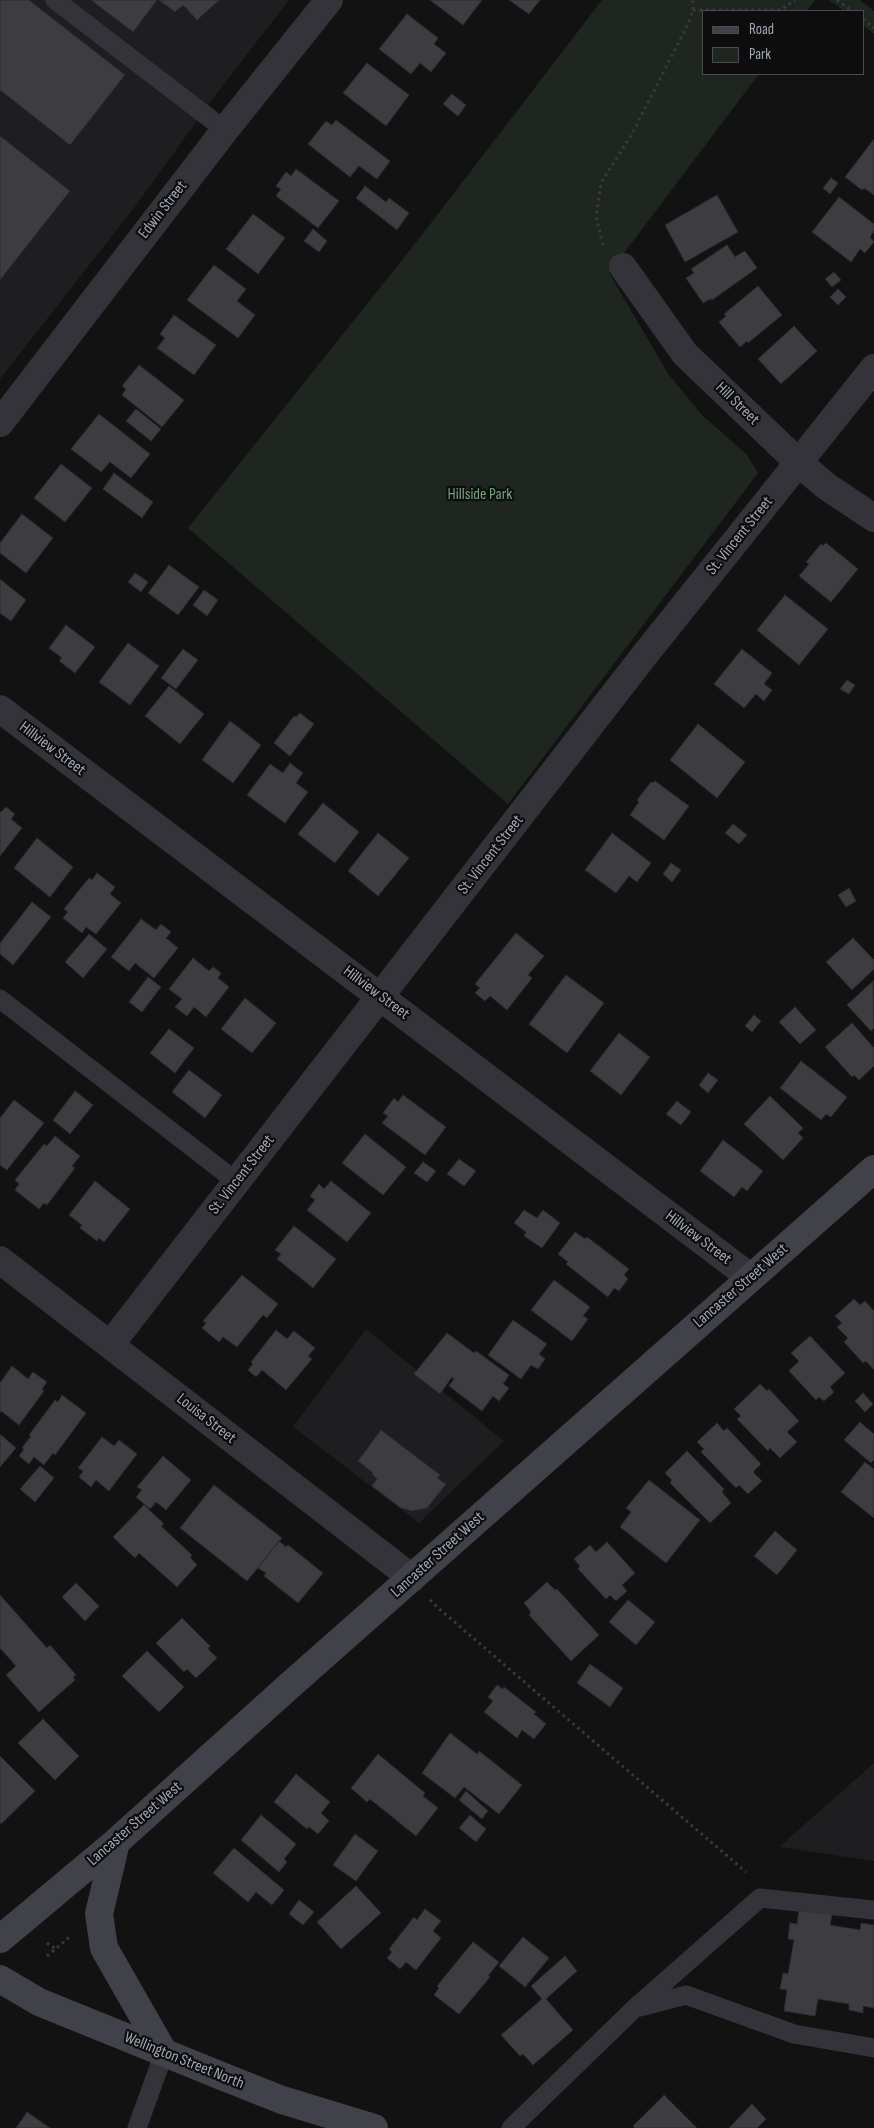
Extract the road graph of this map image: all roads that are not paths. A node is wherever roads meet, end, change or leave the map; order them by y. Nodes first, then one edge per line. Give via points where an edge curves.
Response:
1 (55, 0) edge
2 (329, 0) edge
3 (225, 130) junction
4 (623, 267) road end
5 (874, 368) edge
6 (0, 423) edge
7 (799, 464) junction
8 (874, 518) edge
9 (0, 710) edge
10 (381, 997) junction
11 (0, 999) edge
12 (874, 1169) edge
13 (237, 1182) junction
14 (0, 1260) edge
15 (750, 1277) junction
16 (110, 1345) junction
17 (412, 1578) junction
18 (116, 1842) junction
19 (874, 1910) edge
20 (0, 1939) edge
21 (0, 1979) edge
22 (635, 2008) junction
23 (874, 2048) edge
24 (164, 2053) junction
25 (137, 2128) edge
26 (374, 2128) edge
27 (511, 2128) edge

1 - 3 lane
2 - 3 street, Edwin Street
3 - 6 street, Edwin Street
4 - 7 street, Hill Street via 685,354
5 - 7 street, St. Vincent Street
7 - 8 street, Hill Street
7 - 10 street, St. Vincent Street via 643,657
9 - 10 street, Hillview Street
10 - 13 street, St. Vincent Street
10 - 15 street, Hillview Street
11 - 13 lane
12 - 15 main road, Lancaster Street West
13 - 16 street, St. Vincent Street
14 - 16 street, Louisa Street
15 - 17 main road, Lancaster Street West
16 - 17 street, Louisa Street
17 - 18 main road, Lancaster Street West
18 - 20 main road, Lancaster Street West
18 - 24 main road via 99,1914 104,1948
19 - 22 lane via 760,1898
21 - 24 main road, Wellington Street North via 39,2002
22 - 23 lane via 686,1995 794,2034
22 - 27 lane
24 - 25 lane
24 - 26 main road, Wellington Street North via 282,2100

